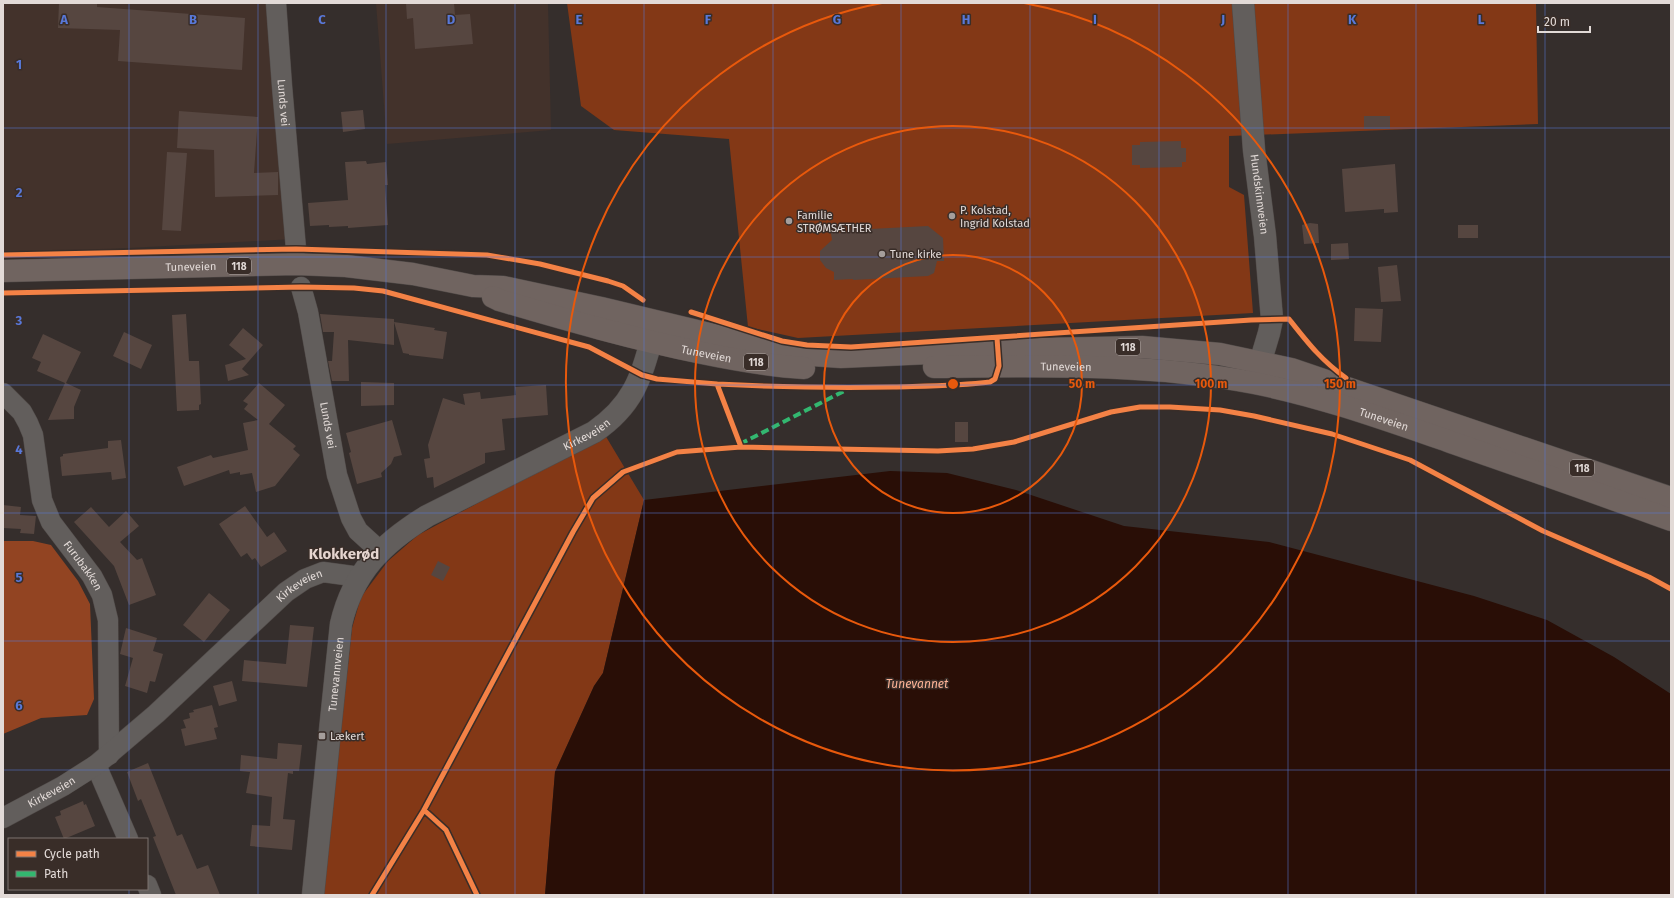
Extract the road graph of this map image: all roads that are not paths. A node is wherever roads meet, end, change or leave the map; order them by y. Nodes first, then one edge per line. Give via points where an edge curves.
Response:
1 (276, 3) edge
2 (1243, 3) edge
3 (296, 249) dead end
4 (3, 271) edge
5 (473, 286) junction
6 (301, 287) dead end
7 (656, 321) junction
8 (650, 342) junction
9 (1261, 361) junction
10 (1254, 383) junction
11 (3, 393) edge
12 (1671, 498) edge
13 (1671, 520) edge
14 (380, 551) junction
15 (360, 577) junction
16 (102, 760) junction
17 (3, 818) edge
18 (128, 838) edge
19 (313, 895) edge

1 - 3 street, Lunds vei
2 - 9 street, Hundskinnveien via 1254,150 1272,319
4 - 5 main road, Tuneveien / 118 via 303,264 413,274
5 - 7 main road, Tuneveien / 118 via 504,287
5 - 8 main road, Tuneveien / 118 via 500,300
6 - 14 street, Lunds vei via 308,312 337,475 358,531
7 - 8 street, Kirkeveien
7 - 9 main road, Tuneveien / 118 via 751,344 812,355 1142,347 1220,354
8 - 10 main road, Tuneveien / 118 via 792,368 1114,368 1176,372
8 - 14 street, Kirkeveien via 642,375 624,406 606,424 426,516 402,531
9 - 10 street, Hundskinnveien
9 - 12 main road, Tuneveien / 118 via 1339,384
10 - 13 main road, Tuneveien / 118 via 1296,392 1381,418
11 - 16 street, Furubakken via 22,412 33,436 42,500 51,522 92,576 106,608 108,620
14 - 15 street, Kirkeveien
15 - 16 street, Kirkeveien via 323,572 305,579 292,588 156,714
15 - 19 street, Tunevannveien via 349,595 341,624
16 - 17 street, Kirkeveien via 62,786
16 - 18 street, Furubakken

